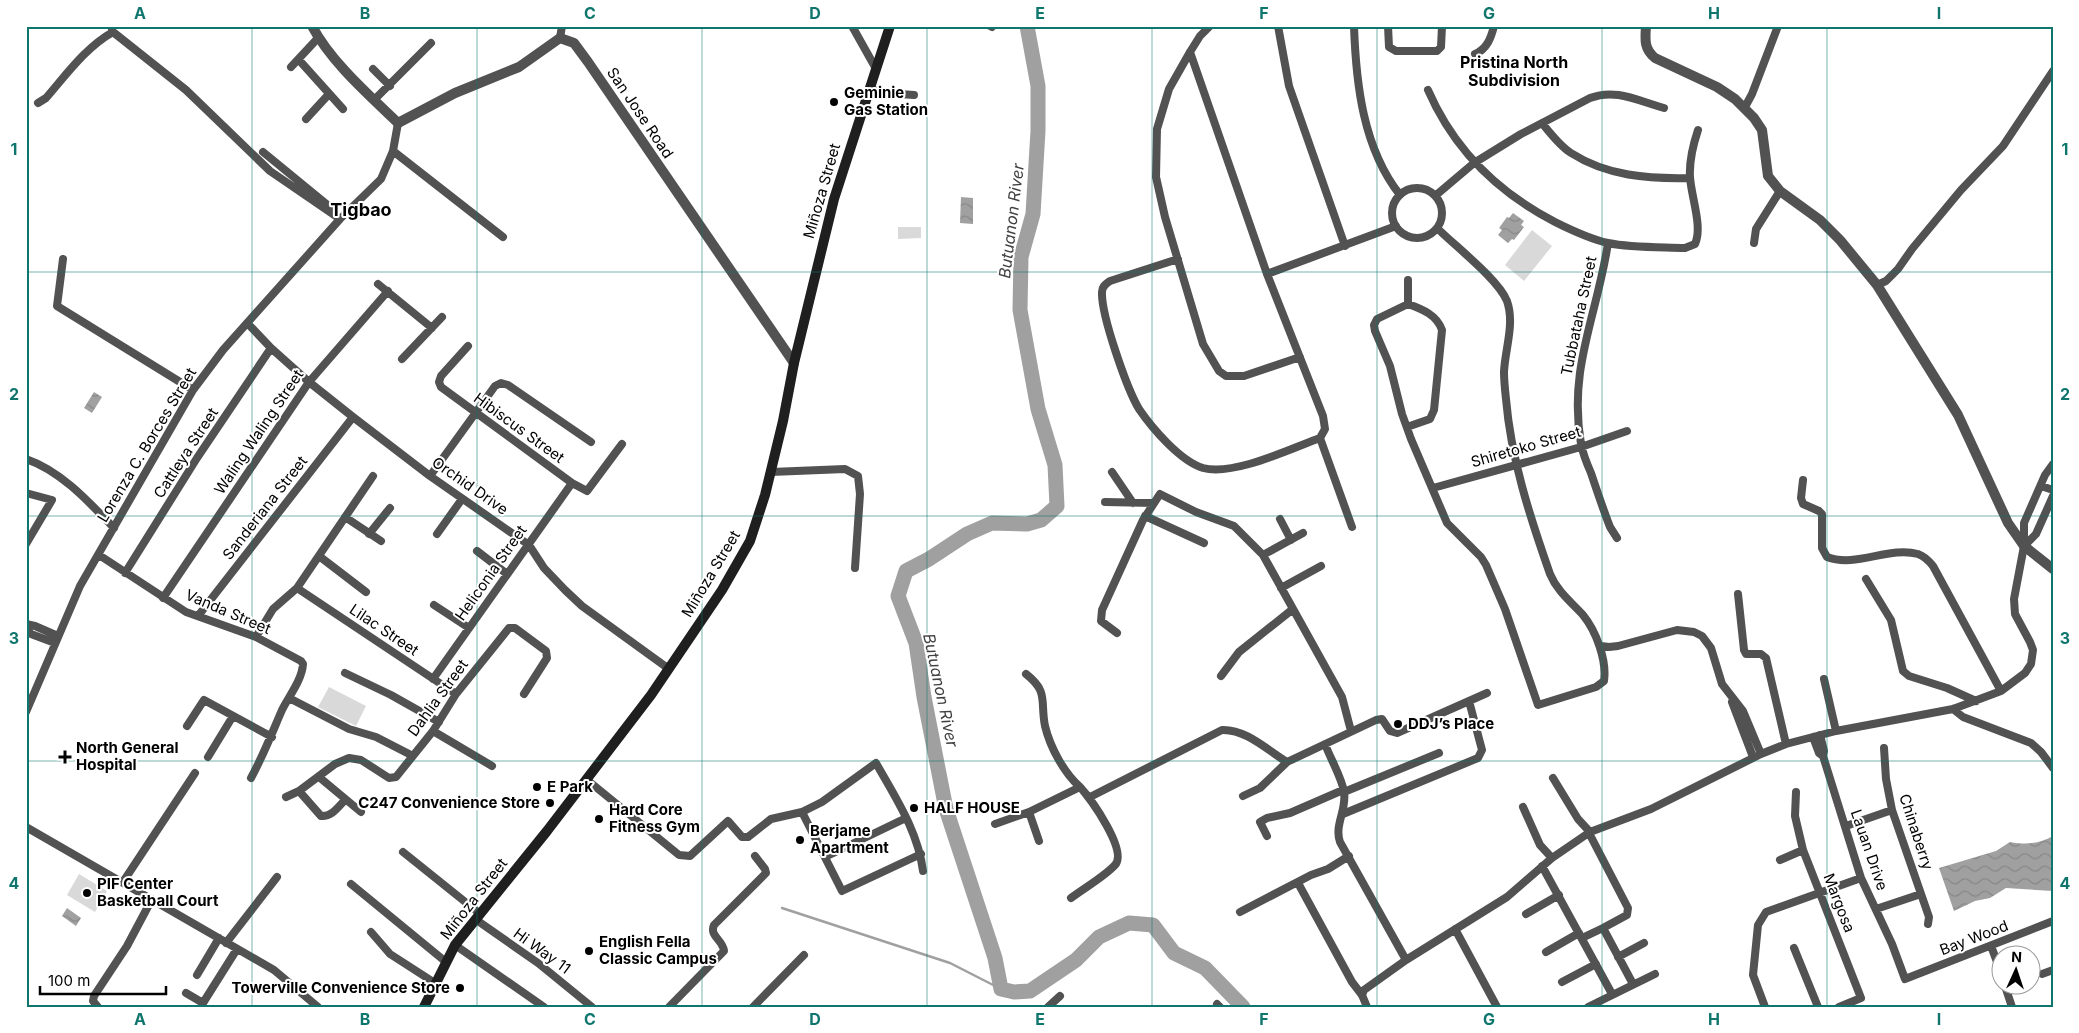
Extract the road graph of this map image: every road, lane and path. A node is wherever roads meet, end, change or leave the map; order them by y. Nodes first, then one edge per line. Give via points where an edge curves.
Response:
1 (312, 26) edge
2 (562, 26) edge
3 (852, 26) edge
4 (890, 26) edge
5 (1210, 26) edge
6 (1278, 26) edge
7 (1354, 26) edge
8 (1388, 26) edge
9 (1442, 26) edge
10 (1494, 26) edge
11 (1646, 26) edge
12 (1778, 26) edge
13 (112, 29) edge
14 (318, 38) junction
15 (560, 38) junction
16 (431, 43) dead end
17 (1190, 52) junction
18 (1475, 54) dead end
19 (299, 60) junction
20 (291, 67) dead end
21 (876, 67) junction
22 (373, 69) dead end
23 (2053, 71) edge
24 (390, 86) junction
25 (868, 89) junction
26 (1428, 90) dead end
27 (329, 94) junction
28 (914, 94) dead end
29 (374, 100) junction
30 (38, 103) dead end
31 (1745, 107) junction
32 (1664, 108) dead end
33 (342, 109) dead end
34 (306, 119) dead end
35 (398, 123) junction
36 (1542, 123) junction
37 (1698, 130) dead end
38 (393, 151) junction
39 (263, 152) dead end
40 (1474, 163) junction
41 (1690, 178) junction
42 (1780, 191) junction
43 (1400, 195) junction
44 (1435, 196) junction
45 (341, 217) junction
46 (1396, 226) junction
47 (1437, 228) junction
48 (503, 237) dead end
49 (1608, 243) junction
50 (1754, 243) dead end
51 (1345, 246) junction
52 (64, 259) dead end
53 (1178, 259) junction
54 (1267, 274) junction
55 (1408, 280) dead end
56 (378, 284) dead end
57 (1877, 285) junction
58 (388, 291) junction
59 (1408, 304) junction
60 (442, 317) dead end
61 (251, 327) dead end
62 (432, 328) junction
63 (468, 346) dead end
64 (271, 348) junction
65 (1300, 357) junction
66 (402, 359) dead end
67 (794, 363) junction
68 (309, 382) junction
69 (194, 390) junction
70 (476, 414) junction
71 (353, 417) junction
72 (1407, 427) junction
73 (1627, 431) dead end
74 (1320, 438) junction
75 (590, 442) dead end
76 (622, 444) dead end
77 (1581, 447) junction
78 (26, 459) edge
79 (1515, 464) junction
80 (2053, 464) edge
81 (770, 472) junction
82 (1112, 472) dead end
83 (373, 476) dead end
84 (430, 476) junction
85 (1803, 480) dead end
86 (572, 484) junction
87 (2041, 486) junction
88 (1433, 488) junction
89 (2053, 490) edge
90 (26, 493) edge
91 (2053, 496) edge
92 (462, 499) junction
93 (1105, 502) dead end
94 (1133, 503) junction
95 (1154, 503) junction
96 (390, 508) dead end
97 (345, 516) junction
98 (1145, 516) junction
99 (1280, 519) dead end
100 (1352, 527) dead end
101 (114, 528) junction
102 (1303, 533) dead end
103 (370, 534) junction
104 (437, 534) dead end
105 (1617, 538) dead end
106 (1291, 540) junction
107 (381, 541) dead end
108 (1204, 543) dead end
109 (26, 544) edge
110 (528, 545) junction
111 (2024, 546) junction
112 (477, 550) dead end
113 (99, 555) junction
114 (319, 556) junction
115 (1263, 556) junction
116 (1321, 566) dead end
117 (855, 568) dead end
118 (2053, 569) edge
119 (126, 573) junction
120 (508, 574) junction
121 (1866, 579) dead end
122 (297, 588) junction
123 (1281, 588) junction
124 (366, 592) dead end
125 (1738, 594) dead end
126 (163, 598) junction
127 (434, 605) dead end
128 (1293, 609) junction
129 (198, 616) junction
130 (26, 624) edge
131 (26, 628) edge
132 (470, 628) junction
133 (1117, 633) dead end
134 (256, 637) junction
135 (57, 640) junction
136 (1601, 646) junction
137 (669, 669) junction
138 (345, 673) dead end
139 (1026, 674) dead end
140 (1221, 676) dead end
141 (433, 679) junction
142 (1824, 679) dead end
143 (2001, 691) junction
144 (1486, 693) dead end
145 (456, 694) junction
146 (524, 694) dead end
147 (288, 698) junction
148 (1469, 701) junction
149 (1976, 701) junction
150 (1953, 710) junction
151 (26, 712) edge
152 (233, 716) junction
153 (439, 722) junction
154 (188, 726) dead end
155 (433, 731) junction
156 (1351, 731) junction
157 (1836, 731) junction
158 (1816, 736) junction
159 (272, 737) junction
160 (1325, 744) junction
161 (1786, 744) junction
162 (1884, 748) dead end
163 (1440, 753) dead end
164 (1757, 755) junction
165 (413, 756) junction
166 (208, 757) dead end
167 (1287, 762) junction
168 (492, 766) dead end
169 (2053, 768) edge
170 (195, 773) dead end
171 (319, 777) junction
172 (251, 778) dead end
173 (1553, 778) dead end
174 (586, 779) junction
175 (1080, 786) junction
176 (299, 791) junction
177 (1344, 791) junction
178 (1796, 792) dead end
179 (1243, 796) dead end
180 (286, 797) dead end
181 (1090, 797) junction
182 (346, 800) junction
183 (1523, 807) dead end
184 (1892, 810) junction
185 (361, 812) dead end
186 (802, 812) junction
187 (1029, 812) junction
188 (1343, 814) junction
189 (906, 818) junction
190 (995, 824) dead end
191 (26, 826) edge
192 (1846, 826) junction
193 (1590, 833) junction
194 (1267, 836) dead end
195 (1039, 841) dead end
196 (1803, 850) junction
197 (403, 852) dead end
198 (921, 854) junction
199 (755, 856) dead end
200 (1349, 856) junction
201 (825, 857) junction
202 (1552, 858) junction
203 (1780, 860) dead end
204 (1542, 866) junction
205 (923, 871) dead end
206 (277, 877) dead end
207 (1861, 878) junction
208 (123, 882) junction
209 (1298, 883) junction
210 (351, 884) dead end
211 (1820, 894) junction
212 (1922, 894) junction
213 (1558, 895) junction
214 (1070, 898) dead end
215 (152, 899) junction
216 (1876, 909) junction
217 (1240, 912) dead end
218 (1526, 914) dead end
219 (477, 916) junction
220 (1928, 924) dead end
221 (2052, 924) edge
222 (1603, 928) junction
223 (1455, 929) junction
224 (371, 932) dead end
225 (1581, 936) junction
226 (219, 938) junction
227 (226, 943) junction
228 (1644, 943) dead end
229 (455, 945) junction
230 (1991, 946) joint
231 (1794, 948) dead end
232 (237, 949) junction
233 (1546, 952) dead end
234 (804, 955) dead end
235 (1618, 957) junction
236 (1406, 960) junction
237 (446, 962) junction
238 (1596, 964) junction
239 (2053, 970) edge
240 (1655, 974) dead end
241 (2042, 974) dead end
242 (197, 976) dead end
243 (1905, 979) joint
244 (1562, 982) dead end
245 (435, 983) junction
246 (1633, 984) junction
247 (186, 993) dead end
248 (1612, 994) junction
249 (1362, 995) junction
250 (1060, 996) dead end
251 (98, 1007) edge
252 (318, 1007) edge
253 (424, 1007) edge
254 (544, 1007) edge
255 (592, 1007) edge
256 (669, 1007) edge
257 (753, 1007) edge
258 (1048, 1007) edge
259 (1367, 1007) edge
260 (1497, 1007) edge
261 (1588, 1007) edge
262 (1765, 1007) edge
263 (1818, 1007) edge
264 (1839, 1007) edge

1 - 14 street
2 - 15 street
3 - 21 street
4 - 21 main road, Miñoza Street
5 - 17 street
6 - 51 street via 1289,86
7 - 43 street via 1358,80 1368,130 1377,156
8 - 9 street via 1388,44 1393,51 1434,51 1440,48
10 - 18 street via 1484,49
11 - 31 street via 1645,40 1649,53 1717,87
12 - 31 street
13 - 30 street
13 - 45 street via 186,90 270,171
14 - 19 street
14 - 29 street
15 - 35 street via 520,67 455,93
15 - 67 street, San Jose Road via 574,44 588,62
16 - 24 street
17 - 53 street via 1163,105 1155,153 1160,198
17 - 54 street
19 - 20 street
19 - 27 street
21 - 25 main road, Miñoza Street
22 - 24 street
23 - 57 street via 2003,146 1961,190 1886,282
24 - 29 street
25 - 28 street
25 - 67 main road, Miñoza Street via 834,199
26 - 40 street via 1443,120
27 - 33 street
27 - 34 street
29 - 35 street
31 - 42 street via 1762,130 1768,176
32 - 36 street via 1612,93 1602,94
35 - 38 street, Lorenza C. Borces Street
36 - 40 street
36 - 41 street via 1570,153 1598,167 1627,176
37 - 41 street via 1692,147
38 - 45 street, Lorenza C. Borces Street via 381,179
38 - 48 street
39 - 45 street
40 - 44 street
40 - 49 street via 1532,210 1571,230
41 - 49 street via 1698,232 1695,244 1684,248
42 - 50 street via 1756,229
42 - 57 street via 1820,220
43 - 44 street via 1418,188
43 - 46 street via 1392,210
44 - 47 street via 1442,212
45 - 69 street, Lorenza C. Borces Street via 223,350
46 - 47 street via 1416,238 1424,237
46 - 51 street
47 - 79 street via 1496,284 1507,302 1510,324 1504,373
49 - 77 street, Tubbataha Street via 1603,277 1582,353 1577,412
51 - 54 street
52 - 69 street via 57,306
53 - 65 street via 1203,344 1218,371 1226,376 1244,376
53 - 74 street via 1110,280 1102,293 1119,362 1132,396 1150,423 1188,460 1213,470 1246,464
54 - 65 street
55 - 59 street
56 - 58 street
57 - 111 street via 1958,415 2008,523
58 - 62 street
58 - 68 street, Waling Waling Street
59 - 72 street via 1381,316 1374,327 1390,366
59 - 72 street via 1434,317 1442,330 1434,410 1430,419
60 - 62 street
61 - 64 street, Orchid Drive
62 - 66 street
63 - 70 street, Hibiscus Street via 439,382
64 - 68 street, Orchid Drive
64 - 119 street, Cattleya Street via 197,458
65 - 74 street via 1323,416 1325,429
67 - 81 main road, Miñoza Street
68 - 71 street, Orchid Drive
68 - 126 street, Waling Waling Street
69 - 101 street, Lorenza C. Borces Street
70 - 75 street via 495,386 508,384
70 - 84 street
70 - 86 street, Hibiscus Street
71 - 84 street, Orchid Drive
71 - 129 street, Sanderiana Street
72 - 88 street
73 - 77 street, Shiretoko Street
74 - 100 street
76 - 86 street, Hibiscus Street via 587,491
77 - 79 street, Shiretoko Street
77 - 105 street, Tubbataha Street
78 - 101 street via 61,479
79 - 88 street, Shiretoko Street
79 - 136 street via 1554,583 1584,617
80 - 87 street
81 - 117 street via 845,469 858,476 860,494
81 - 137 main road, Miñoza Street via 747,547
82 - 94 street
83 - 97 street
84 - 92 street, Orchid Drive
85 - 143 street via 1803,504 1822,514 1822,548 1827,557 1845,559 1909,553 1924,557 1938,571
86 - 110 street, Heliconia Street
87 - 89 street
87 - 111 street via 2024,523
88 - 136 street via 1447,523 1486,565 1538,705 1596,687 1604,681
90 - 109 street via 52,500
91 - 111 street via 2036,534
92 - 104 street
92 - 110 street, Orchid Drive
93 - 94 street
94 - 95 street
95 - 98 street
95 - 115 street via 1160,494 1234,526
96 - 103 street
97 - 103 street
97 - 114 street
98 - 108 street
98 - 133 street via 1102,610 1101,621
99 - 106 street
101 - 113 street, Lorenza C. Borces Street
102 - 106 street
103 - 107 street
106 - 115 street
110 - 120 street, Heliconia Street
110 - 137 street, Orchid Drive via 544,568 576,601
111 - 118 street
111 - 143 street via 2014,599 2015,614 2030,642 2032,658 2025,673
112 - 120 street
113 - 119 street, Vanda Street
113 - 135 street, Lorenza C. Borces Street via 80,586
114 - 122 street
114 - 124 street
115 - 123 street
116 - 123 street
119 - 126 street, Vanda Street
120 - 132 street, Heliconia Street
121 - 149 street via 1891,620 1903,671
122 - 134 street via 273,609
122 - 141 street, Lilac Street
123 - 128 street
125 - 161 street via 1744,650 1746,654 1761,654 1766,658
126 - 129 street, Vanda Street
127 - 132 street
128 - 140 street via 1239,652
128 - 156 street via 1342,697
129 - 134 street, Vanda Street
130 - 135 street
131 - 135 street via 31,634
132 - 141 street, Heliconia Street
134 - 147 street, Vanda Street via 298,658 303,664
135 - 151 street, Lorenza C. Borces Street
136 - 164 street via 1618,646 1677,630 1702,636 1711,648 1718,674 1743,712
137 - 174 main road, Miñoza Street
138 - 153 street
139 - 175 street via 1039,686 1046,729 1054,749 1072,779
141 - 145 street, Lilac Street
142 - 157 street
143 - 149 street
144 - 148 street
145 - 146 street, Dahlia Street via 507,630 514,628 547,654
145 - 153 street, Dahlia Street
147 - 159 street
147 - 165 street
148 - 156 street via 1397,732 1390,731 1382,719
148 - 188 street via 1482,750 1478,758
149 - 150 street
150 - 157 street
150 - 169 street via 1963,717 2031,743
152 - 154 street via 204,700
152 - 159 street
152 - 166 street
153 - 155 street, Dahlia Street
155 - 165 street, Dahlia Street
155 - 168 street
156 - 160 street
157 - 158 street
158 - 161 street
158 - 192 street, Lauan Drive via 1818,753 1823,756
159 - 172 street
160 - 167 street
160 - 177 street
161 - 164 street
162 - 184 street, Chinaberry
163 - 177 street
164 - 193 street via 1651,809
165 - 171 street, Dahlia Street via 396,777 389,778 362,760 353,758 338,762
167 - 179 street via 1260,788
167 - 181 street via 1245,735 1222,730
170 - 208 street
171 - 176 street
171 - 182 street
173 - 193 street
174 - 186 street via 685,857 728,821 744,838 771,819
174 - 219 main road, Miñoza Street
175 - 181 street
175 - 187 street
176 - 180 street
176 - 182 street via 321,816 331,814
177 - 188 street
177 - 194 street via 1260,822
178 - 196 street, Margosa via 1795,816
181 - 214 street via 1114,839 1119,855 1116,864
182 - 185 street
183 - 202 street via 1540,845
184 - 192 street
184 - 212 street, Chinaberry
186 - 189 street via 822,802 876,762
186 - 201 street
187 - 190 street
187 - 195 street
188 - 200 street via 1337,831
189 - 198 street
189 - 201 street
191 - 208 street
192 - 207 street, Lauan Drive
193 - 202 street
193 - 222 street via 1629,912
196 - 203 street
196 - 211 street, Margosa
197 - 219 street, Hi Way 11
198 - 201 street via 842,891
198 - 205 street
199 - 256 street via 766,873 712,929 724,951
200 - 209 street
200 - 236 street
202 - 204 street
204 - 213 street
204 - 223 street via 1507,897
206 - 227 street
207 - 211 street
207 - 216 street, Lauan Drive
208 - 215 street
209 - 217 street
209 - 249 street
210 - 237 street
211 - 262 street via 1766,912 1761,918 1753,975
211 - 264 street, Margosa via 1861,998
212 - 216 street
212 - 220 street, Chinaberry
213 - 218 street
213 - 225 street
215 - 226 street
215 - 251 street via 127,946 94,996 93,1001
216 - 243 street, Lauan Drive
219 - 229 main road, Miñoza Street
219 - 255 street, Hi Way 11
221 - 230 street, Bay Wood
222 - 225 street
222 - 235 street
223 - 236 street
223 - 260 street
224 - 245 street via 390,954
225 - 233 street
225 - 238 street
226 - 227 street
226 - 242 street
227 - 232 street
228 - 235 street
229 - 237 main road, Miñoza Street
229 - 254 street
230 - 243 street, Bay Wood
231 - 263 street
232 - 247 street via 203,1003
232 - 252 street via 283,976
234 - 257 street
235 - 246 street
236 - 249 street via 1364,990
237 - 245 main road, Miñoza Street
238 - 244 street
238 - 248 street
239 - 241 street
240 - 246 street
245 - 253 main road, Miñoza Street
246 - 248 street
248 - 261 street
249 - 259 street
250 - 258 street

